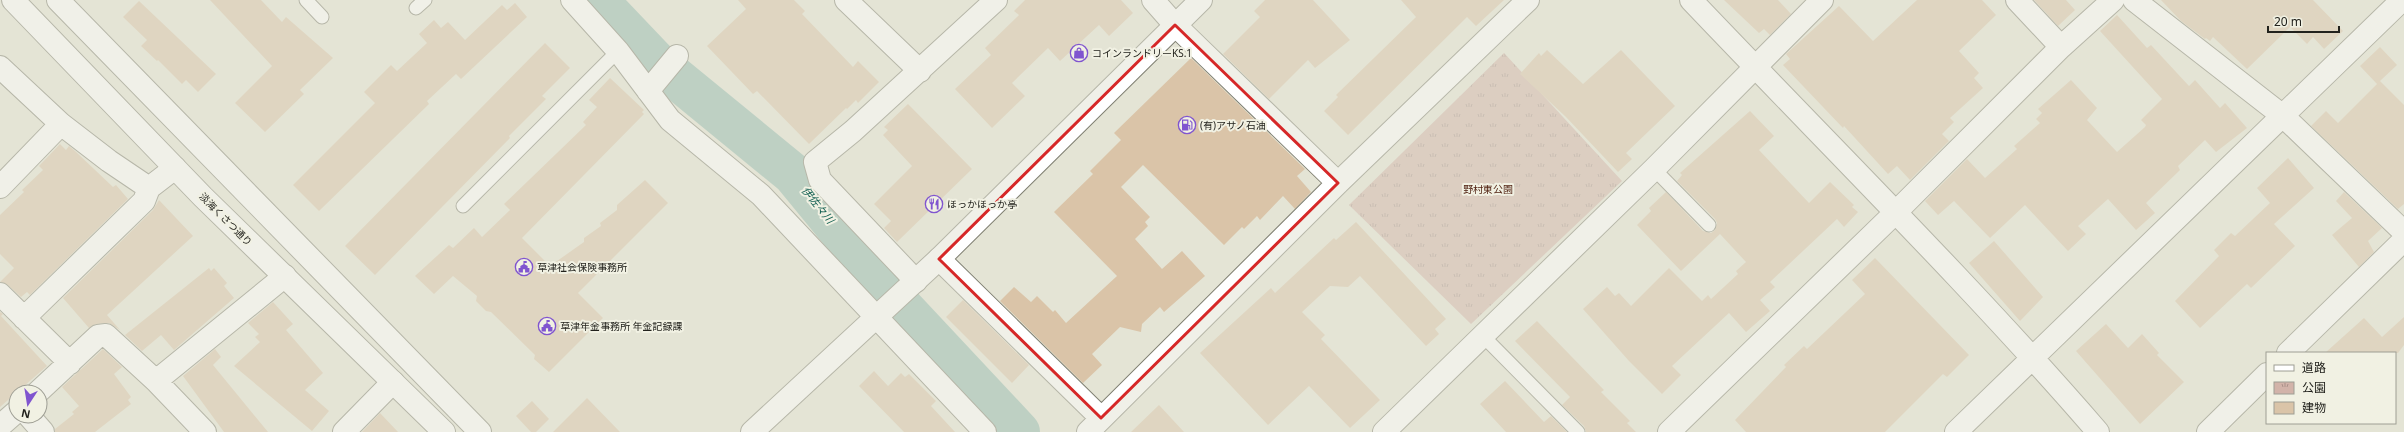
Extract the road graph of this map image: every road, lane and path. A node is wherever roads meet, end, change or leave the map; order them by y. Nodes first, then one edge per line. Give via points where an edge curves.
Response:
1 (13, 0) edge
2 (58, 0) edge
3 (306, 0) edge
4 (572, 0) edge
5 (846, 0) edge
6 (996, 0) edge
7 (1153, 0) edge
8 (1201, 0) edge
9 (1528, 0) edge
10 (1691, 0) edge
11 (1822, 0) edge
12 (2017, 0) edge
13 (2113, 0) edge
14 (2134, 0) edge
15 (2402, 0) edge
16 (322, 17) dead end
17 (1175, 25) junction
18 (2061, 47) junction
19 (618, 51) junction
20 (677, 56) dead end
21 (1754, 66) junction
22 (0, 67) edge
23 (920, 71) junction
24 (648, 91) junction
25 (2283, 116) junction
26 (61, 124) junction
27 (175, 168) junction
28 (1654, 168) junction
29 (1338, 183) junction
30 (0, 187) edge
31 (149, 188) junction
32 (463, 206) dead end
33 (1897, 211) junction
34 (1709, 225) dead end
35 (2404, 232) edge
36 (2404, 240) edge
37 (939, 259) junction
38 (285, 276) junction
39 (916, 281) junction
40 (0, 294) edge
41 (24, 318) junction
42 (876, 319) junction
43 (1482, 335) junction
44 (2289, 352) edge
45 (2032, 356) junction
46 (70, 363) junction
47 (2266, 375) edge
48 (156, 381) junction
49 (393, 382) junction
50 (47, 384) edge
51 (8, 419) edge
52 (36, 424) edge
53 (1094, 425) edge
54 (0, 426) edge
55 (43, 432) edge
56 (205, 432) edge
57 (344, 432) edge
58 (444, 432) edge
59 (480, 432) edge
60 (752, 432) edge
61 (985, 432) edge
62 (1384, 432) edge
63 (1578, 432) edge
64 (1669, 432) edge
65 (1956, 432) edge
66 (2098, 432) edge
67 (2208, 432) edge

1 - 27 street, 淡海くさつ通り
2 - 59 street
3 - 16 lane
4 - 19 street
5 - 23 street
6 - 23 street
7 - 17 street
8 - 17 street
9 - 29 street
10 - 21 street
11 - 21 street
12 - 18 street
13 - 18 street
14 - 25 street
15 - 25 street
17 - 29 street
17 - 37 street
18 - 33 street
19 - 24 street
19 - 32 lane
20 - 24 street
21 - 28 street
21 - 33 street
22 - 26 street
23 - 39 street via 815,162 820,180
24 - 42 street via 670,120 761,195
25 - 35 street
25 - 45 street
26 - 30 street
26 - 31 street
27 - 31 street
27 - 38 street, 淡海くさつ通り
28 - 34 lane
28 - 43 street
29 - 53 street
31 - 41 street via 144,201
33 - 45 street
33 - 64 street
36 - 44 street
37 - 39 street
37 - 53 street
38 - 48 street
38 - 49 street, 淡海くさつ通り
39 - 42 street
40 - 41 street
41 - 46 street
42 - 60 street
42 - 61 street
43 - 62 street
43 - 63 lane
45 - 65 street
45 - 66 street
46 - 48 street via 98,336 106,335
46 - 50 street
47 - 67 street
48 - 56 street
49 - 57 street
49 - 58 street, 淡海くさつ通り
51 - 54 street
52 - 55 street

